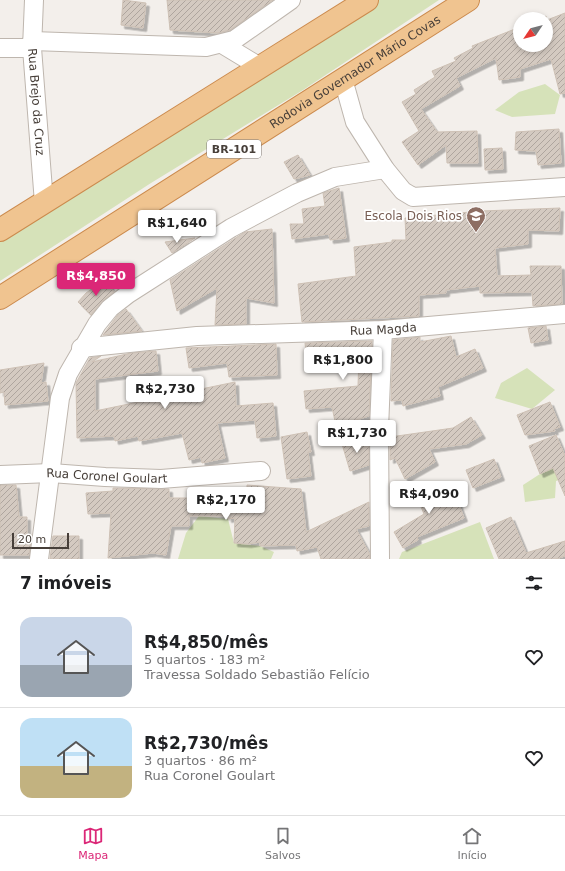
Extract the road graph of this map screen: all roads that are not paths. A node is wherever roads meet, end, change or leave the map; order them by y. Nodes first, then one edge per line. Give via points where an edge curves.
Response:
1 (34, 0) edge
2 (291, 0) edge
3 (367, 0) edge
4 (468, 0) edge
5 (32, 44) junction
6 (222, 44) junction
7 (0, 48) edge
8 (260, 67) junction
9 (343, 79) junction
10 (385, 169) junction
11 (565, 186) edge
12 (44, 203) junction
13 (0, 230) edge
14 (0, 298) edge
15 (565, 314) edge
16 (383, 330) junction
17 (82, 348) junction
18 (261, 471) dead end
19 (51, 473) junction
20 (0, 475) edge
21 (39, 559) edge
22 (380, 559) edge

1 - 5 street, Rua Brejo da Cruz
2 - 6 street via 234,40
3 - 8 highway
4 - 9 highway, Rodovia Governador Mário Covas / BR-101
5 - 6 street via 206,47
5 - 7 street
5 - 12 street, Rua Brejo da Cruz
6 - 8 street
8 - 12 highway
9 - 10 street via 355,122
9 - 14 highway, Rodovia Governador Mário Covas / BR-101
10 - 11 street via 403,192 413,197
10 - 17 street via 335,176 297,192 232,228 110,308
12 - 13 highway
15 - 16 street, Rua Magda
16 - 17 street, Rua Magda via 197,336
16 - 22 street via 379,430
17 - 19 street via 68,374 60,398
18 - 19 street, Rua Coronel Goulart via 161,479
19 - 20 street, Rua Coronel Goulart
19 - 21 street

